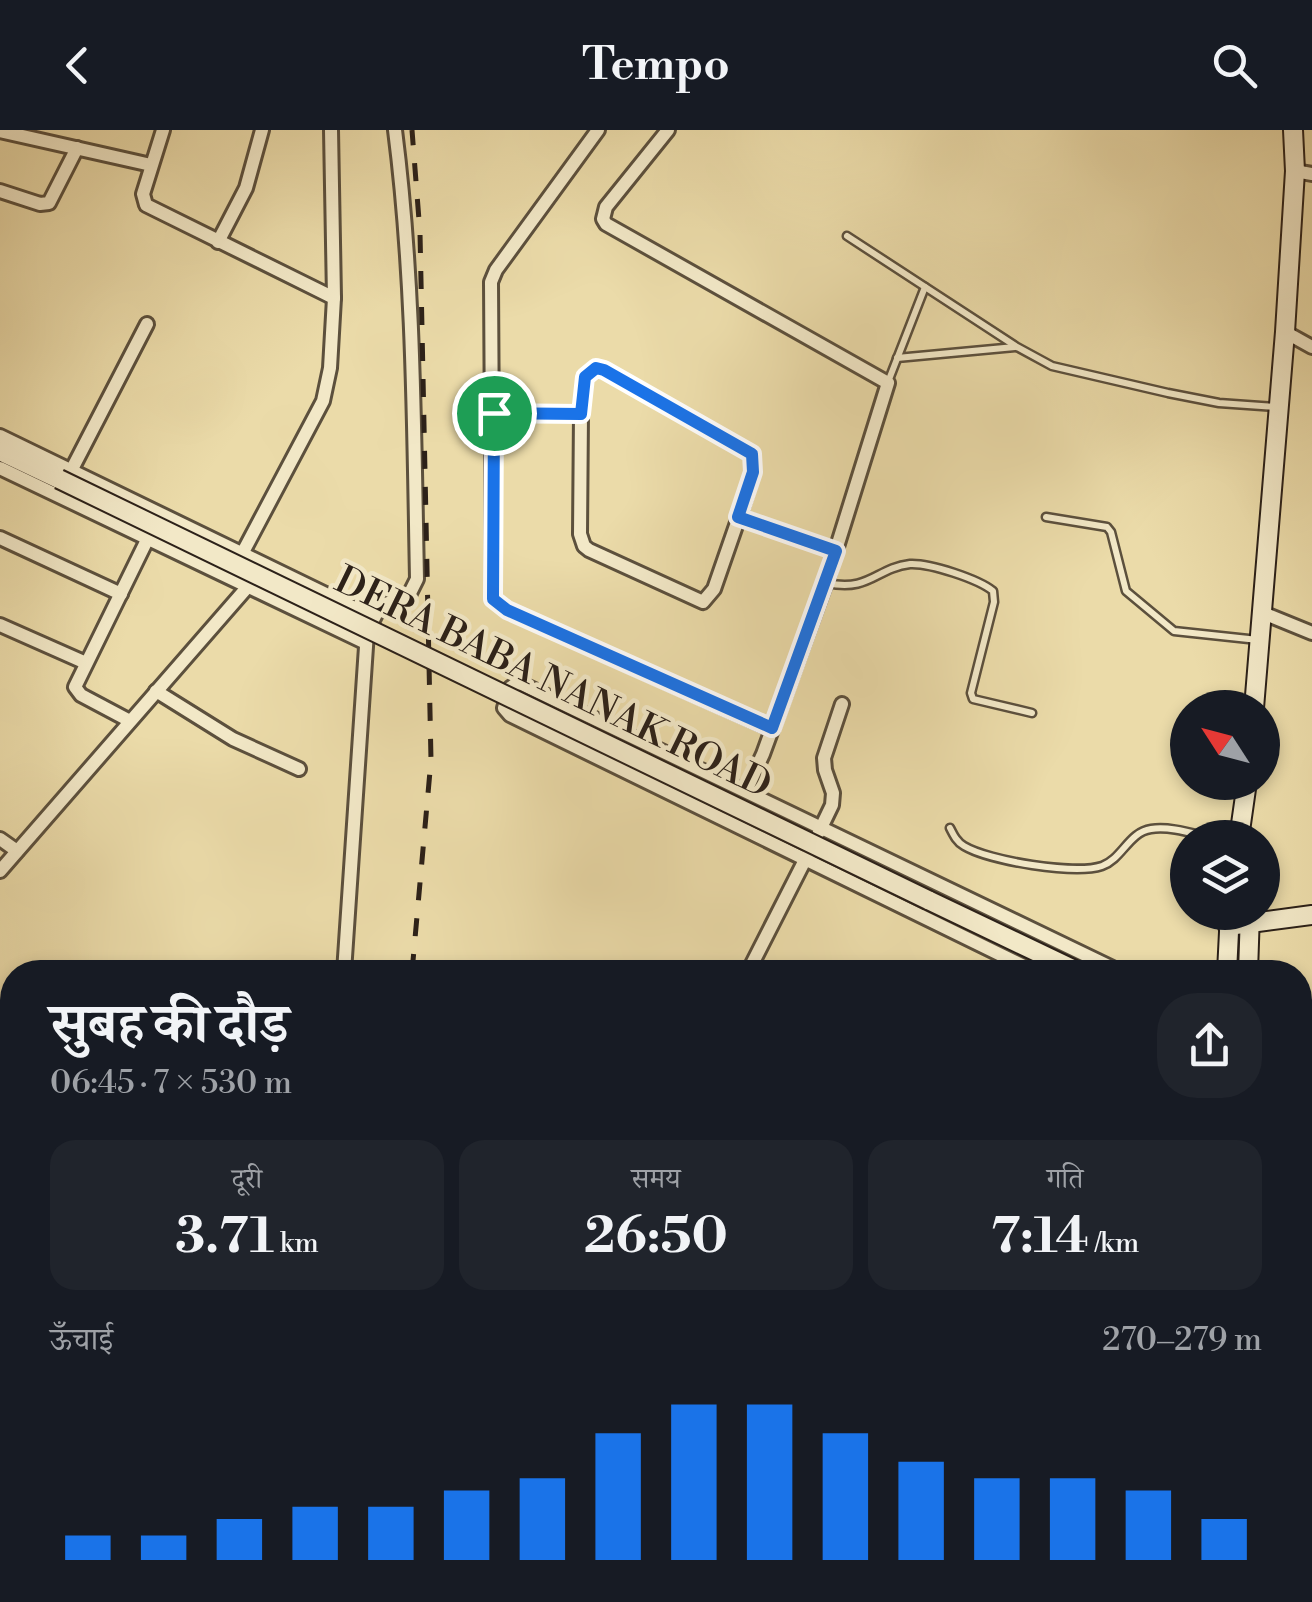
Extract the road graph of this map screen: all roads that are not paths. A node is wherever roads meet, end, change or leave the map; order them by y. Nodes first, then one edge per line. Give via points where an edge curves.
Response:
1 (164, 130) edge
2 (262, 130) edge
3 (331, 130) edge
4 (396, 130) edge
5 (598, 130) edge
6 (668, 130) edge
7 (1293, 130) edge
8 (0, 131) edge
9 (76, 148) junction
10 (151, 165) junction
11 (1303, 172) edge
12 (0, 192) edge
13 (847, 236) dead end
14 (218, 242) junction
15 (925, 287) junction
16 (334, 298) junction
17 (146, 324) dead end
18 (1285, 332) junction
19 (1017, 347) junction
20 (1312, 347) edge
21 (897, 358) junction
22 (888, 383) junction
23 (1278, 407) junction
24 (494, 413) junction
25 (581, 414) junction
26 (0, 436) edge
27 (0, 451) edge
28 (0, 468) edge
29 (72, 471) junction
30 (738, 517) junction
31 (1046, 517) dead end
32 (0, 538) edge
33 (148, 538) junction
34 (836, 551) junction
35 (242, 554) junction
36 (266, 566) junction
37 (826, 582) junction
38 (249, 585) junction
39 (121, 594) junction
40 (1268, 614) dead end
41 (373, 616) junction
42 (0, 624) edge
43 (1312, 633) edge
44 (1260, 640) junction
45 (366, 643) junction
46 (86, 663) junction
47 (1256, 690) edge
48 (156, 692) junction
49 (842, 704) dead end
50 (1032, 713) dead end
51 (130, 721) junction
52 (772, 728) junction
53 (298, 768) dead end
54 (746, 791) junction
55 (1246, 800) edge
56 (1245, 813) junction
57 (1244, 820) edge
58 (1248, 820) edge
59 (820, 828) junction
60 (950, 828) dead end
61 (1170, 832) edge
62 (0, 839) edge
63 (17, 851) junction
64 (805, 859) junction
65 (0, 871) edge
66 (1312, 915) edge
67 (1280, 917) edge
68 (1229, 930) edge
69 (1249, 930) edge
70 (345, 960) edge
71 (754, 960) edge
72 (1011, 960) edge
73 (1054, 960) edge
74 (1095, 960) edge
75 (1227, 960) edge
76 (1248, 960) edge

1 - 10 street
2 - 14 street via 246,188
3 - 16 street
4 - 41 street via 417,580 409,596 387,602
5 - 24 street via 493,276
6 - 22 street via 606,207 606,224
7 - 11 main road
8 - 9 street
9 - 10 street
9 - 12 street via 49,204
10 - 14 street via 142,194 146,205
11 - 18 main road
13 - 15 lane
14 - 16 street
15 - 19 lane
15 - 21 lane
16 - 35 street via 323,401
17 - 29 street
18 - 20 street
18 - 23 main road
19 - 21 lane
19 - 23 lane via 1052,366 1102,380
21 - 22 lane
22 - 34 street
23 - 44 main road
24 - 25 street
24 - 52 street via 492,592 498,604
25 - 30 street via 585,377 596,368 748,450 754,462
25 - 30 street via 580,534 589,550 703,602 714,589
26 - 29 street
27 - 73 main road, DERA BABA NANAK ROAD, bridge
28 - 33 street
29 - 35 street
30 - 34 street
31 - 44 lane via 1107,527 1126,591 1167,627
32 - 39 street
33 - 38 street
33 - 39 street
34 - 37 street
35 - 36 street
36 - 38 street
36 - 41 street
37 - 50 lane via 856,586 909,564 983,584 994,602 972,698
37 - 52 street
38 - 45 street
38 - 48 street
39 - 46 street
40 - 43 street
41 - 45 street
42 - 46 street
44 - 47 main road
45 - 70 street
46 - 51 street via 77,691
48 - 51 street
48 - 53 street via 233,739
49 - 59 street via 824,758 833,793
51 - 63 street
52 - 54 street
54 - 59 street
54 - 64 street via 522,684 510,688 504,708 510,714
55 - 56 main road
56 - 57 main road
56 - 58 main road
59 - 64 street
59 - 74 street
60 - 61 lane via 968,849 1071,868 1100,867 1149,829
62 - 63 street
63 - 65 street
64 - 71 street
64 - 72 street
66 - 67 main road
68 - 75 main road
69 - 76 main road

